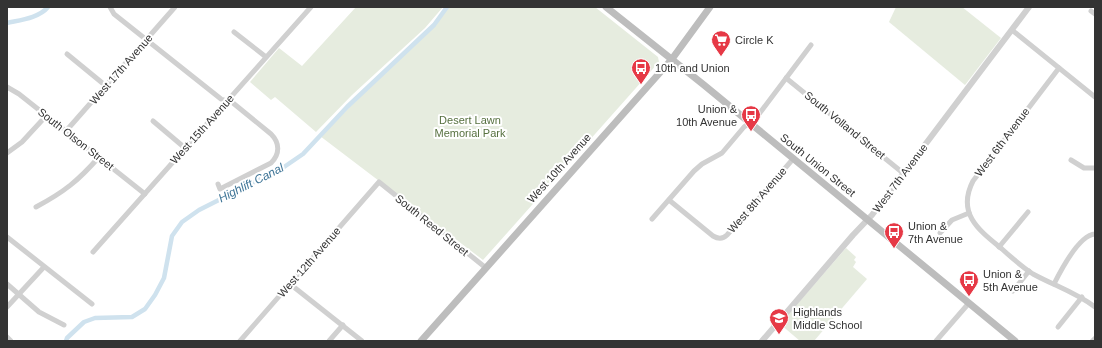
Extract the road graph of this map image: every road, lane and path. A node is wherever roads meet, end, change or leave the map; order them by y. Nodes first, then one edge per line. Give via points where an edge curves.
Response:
1 (110, 7) edge
2 (175, 7) edge
3 (606, 7) edge
4 (710, 7) edge
5 (1029, 7) edge
6 (307, 8) edge
7 (1012, 30) junction
8 (234, 32) dead end
9 (146, 40) junction
10 (811, 45) dead end
11 (66, 54) dead end
12 (266, 58) junction
13 (672, 58) junction
14 (1059, 68) junction
15 (786, 78) junction
16 (106, 86) junction
17 (7, 87) edge
18 (1095, 97) edge
19 (227, 101) junction
20 (46, 116) junction
21 (153, 121) dead end
22 (749, 123) junction
23 (66, 131) junction
24 (185, 148) junction
25 (7, 153) edge
26 (99, 157) junction
27 (793, 159) junction
28 (1071, 160) dead end
29 (1095, 168) edge
30 (903, 173) junction
31 (379, 182) joint
32 (218, 184) dead end
33 (145, 194) junction
34 (669, 200) junction
35 (36, 207) dead end
36 (1028, 212) dead end
37 (969, 213) junction
38 (652, 219) dead end
39 (867, 220) junction
40 (940, 233) dead end
41 (1095, 234) edge
42 (7, 237) edge
43 (999, 247) junction
44 (93, 252) dead end
45 (44, 267) junction
46 (486, 268) junction
47 (1029, 271) junction
48 (7, 284) edge
49 (290, 284) junction
50 (1054, 284) junction
51 (1013, 291) dead end
52 (19, 294) junction
53 (1082, 297) junction
54 (969, 303) junction
55 (92, 304) dead end
56 (1095, 307) edge
57 (7, 308) edge
58 (64, 325) dead end
59 (342, 325) junction
60 (1058, 327) dead end
61 (7, 337) edge
62 (11, 341) edge
63 (240, 341) edge
64 (329, 341) edge
65 (362, 341) edge
66 (421, 341) edge
67 (762, 341) edge
68 (936, 341) edge
69 (1015, 341) edge

1 - 9 street via 114,14
2 - 9 street, West 17th Avenue
3 - 13 main road, South Union Street
4 - 13 main road, West 10th Avenue
5 - 7 street, West 7th Avenue
6 - 12 street, West 15th Avenue
7 - 14 street
7 - 30 street, West 7th Avenue
8 - 12 street
9 - 16 street, West 17th Avenue
9 - 19 street via 221,99
10 - 15 street
11 - 16 street
12 - 19 street, West 15th Avenue
13 - 22 main road, South Union Street
13 - 46 main road, West 10th Avenue
14 - 18 street
14 - 37 street, West 6th Avenue via 973,181 967,202
15 - 22 street via 756,118
15 - 30 street, South Volland Street
16 - 23 street, West 17th Avenue
17 - 20 street, South Olson Street
19 - 24 street, West 15th Avenue
19 - 32 street via 271,134 278,143 278,150 268,165 220,189
20 - 23 street, South Olson Street
20 - 25 street via 22,142
21 - 24 street
22 - 27 main road, South Union Street
22 - 34 street via 722,153 702,164
23 - 26 street, South Olson Street
24 - 33 street, West 15th Avenue
26 - 33 street, South Olson Street
26 - 35 street via 66,190
27 - 34 street, West 8th Avenue via 727,235 720,238 713,236
27 - 39 main road, South Union Street
28 - 29 street via 1084,168
30 - 39 street, West 7th Avenue
31 - 46 street, South Reed Street
31 - 49 street, West 12th Avenue
33 - 44 street, West 15th Avenue
34 - 38 street
36 - 43 street
37 - 40 street via 952,220
37 - 43 street via 977,229
39 - 54 main road, South Union Street
39 - 67 street, West 7th Avenue
41 - 50 street via 1085,238 1070,256
42 - 45 street
43 - 47 street
45 - 52 street
45 - 55 street
46 - 66 main road, West 10th Avenue
47 - 50 street
47 - 51 street
48 - 52 street
49 - 59 street
49 - 63 street, West 12th Avenue
50 - 53 street
52 - 57 street
52 - 58 street via 40,312
53 - 56 street
53 - 60 street
54 - 68 street
54 - 69 main road, South Union Street
59 - 64 street
59 - 65 street
61 - 62 street

